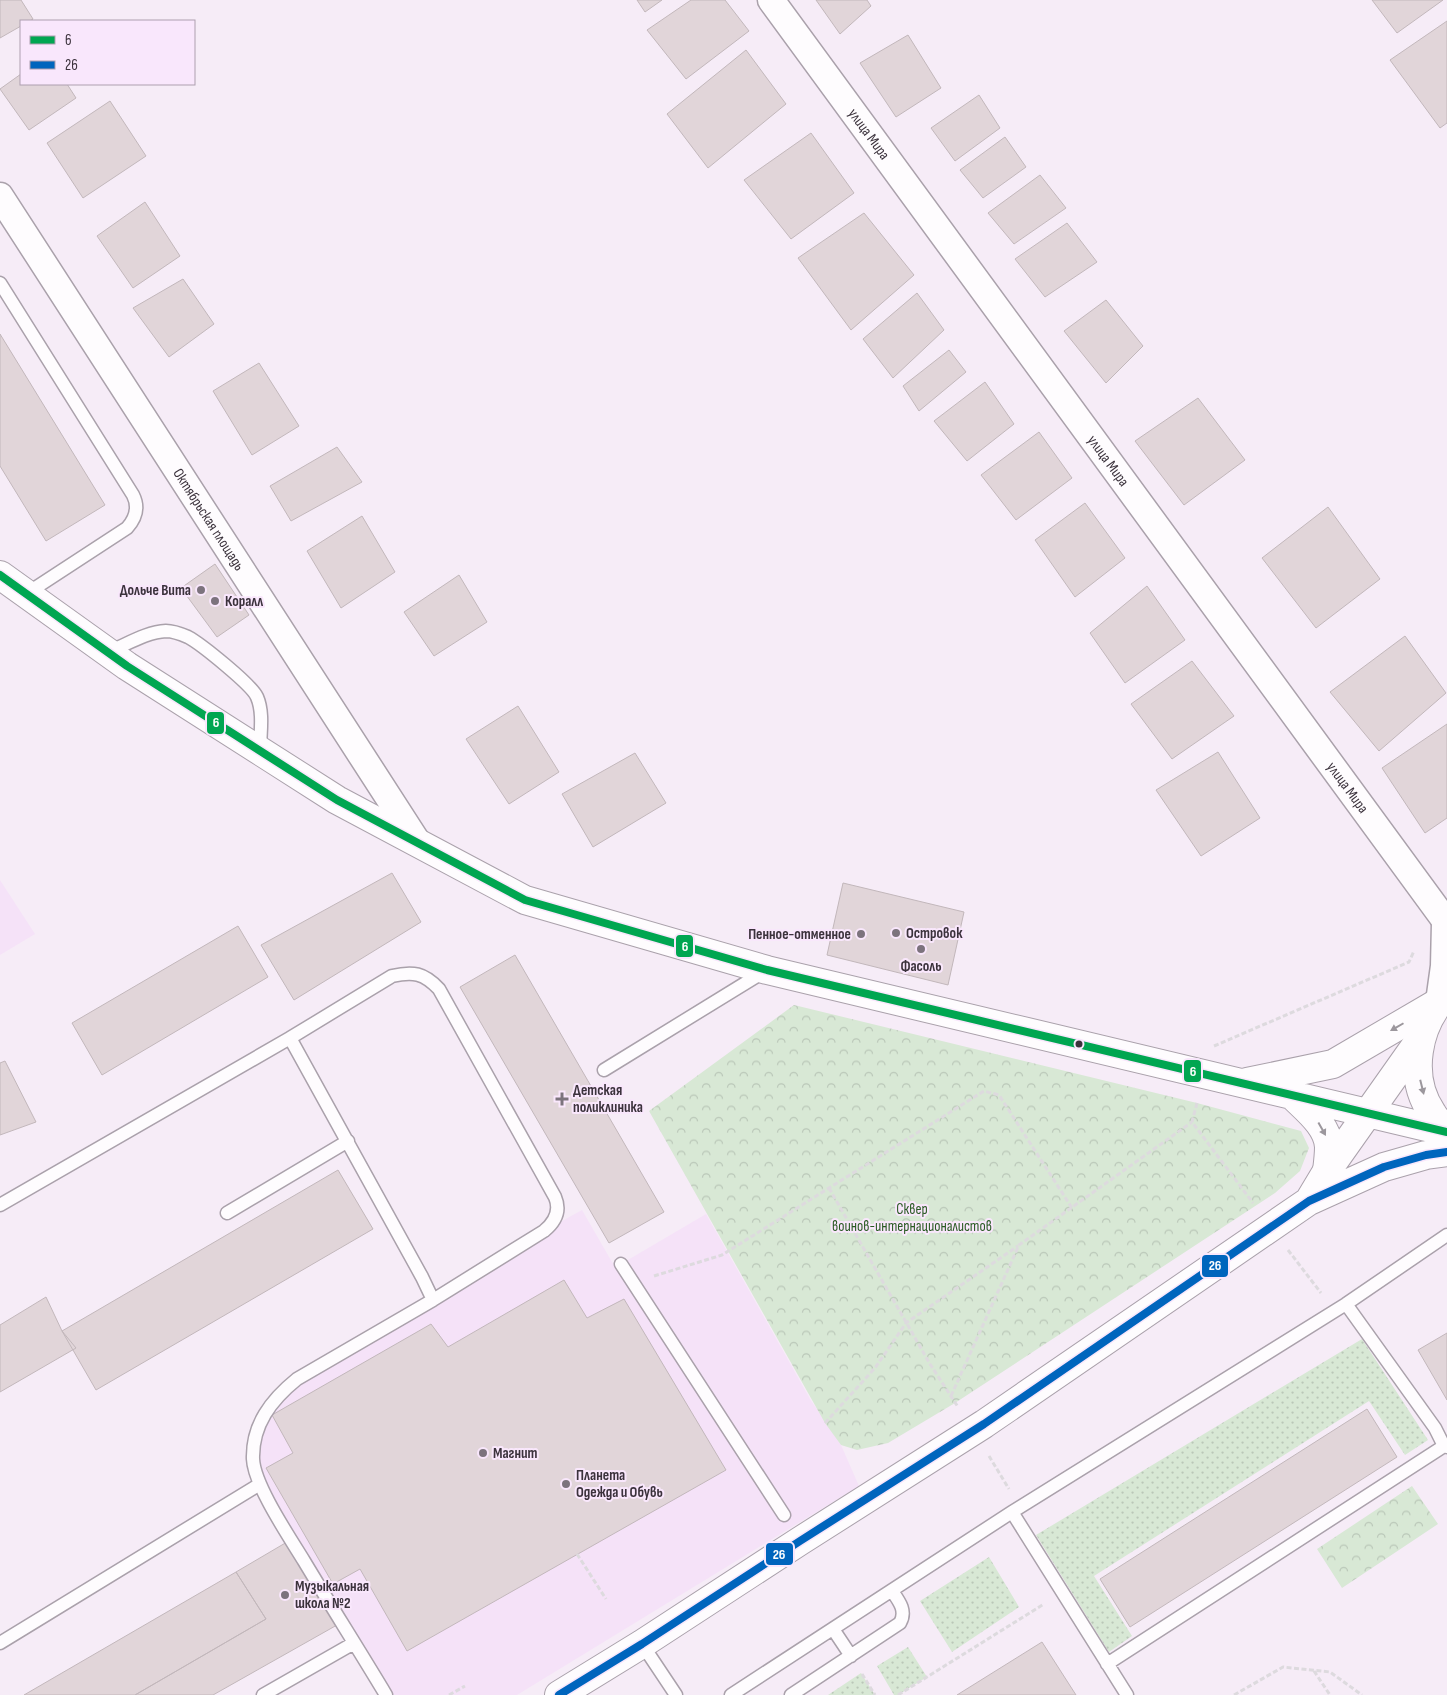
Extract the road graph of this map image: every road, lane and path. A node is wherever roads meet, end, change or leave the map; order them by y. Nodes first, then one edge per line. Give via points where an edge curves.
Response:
1 (771, 0) edge
2 (0, 196) edge
3 (0, 283) edge
4 (0, 575) edge
5 (26, 594) junction
6 (108, 652) junction
7 (260, 751) junction
8 (418, 843) junction
9 (1446, 923) edge
10 (767, 970) junction
11 (1443, 998) edge
12 (290, 1038) junction
13 (1421, 1038) junction
14 (604, 1070) dead end
15 (1240, 1083) junction
16 (1294, 1096) junction
17 (1369, 1114) junction
18 (1192, 1122) dead end
19 (1447, 1132) edge
20 (348, 1141) junction
21 (1447, 1152) edge
22 (1327, 1171) junction
23 (829, 1188) junction
24 (1309, 1201) junction
25 (0, 1205) edge
26 (1072, 1208) junction
27 (227, 1213) dead end
28 (1447, 1235) edge
29 (1019, 1245) junction
30 (622, 1264) dead end
31 (634, 1283) junction
32 (433, 1300) junction
33 (1346, 1304) junction
34 (906, 1322) junction
35 (951, 1396) junction
36 (825, 1423) dead end
37 (973, 1431) junction
38 (1446, 1447) edge
39 (260, 1484) junction
40 (1016, 1510) junction
41 (784, 1515) dead end
42 (577, 1554) dead end
43 (892, 1590) junction
44 (1062, 1592) junction
45 (606, 1599) dead end
46 (833, 1628) junction
47 (0, 1643) edge
48 (354, 1643) junction
49 (642, 1644) junction
50 (850, 1656) junction
51 (1107, 1664) junction
52 (1314, 1670) junction
53 (465, 1686) dead end
54 (735, 1694) edge
55 (263, 1695) edge
56 (386, 1695) edge
57 (449, 1695) edge
58 (559, 1695) edge
59 (676, 1695) edge
60 (790, 1695) edge
61 (898, 1695) edge
62 (1127, 1695) edge
63 (1234, 1695) edge
64 (1330, 1695) edge
65 (1362, 1695) edge

1 - 9 street, улица Мира
2 - 8 street, Октябрьская площадь
3 - 5 lane via 137,506 135,517 127,528
4 - 5 street
5 - 6 street
6 - 7 street
6 - 7 lane via 160,632 170,631 189,638 254,691 261,711
7 - 8 street via 337,800
8 - 10 street via 525,900
9 - 11 street, улица Мира
10 - 14 lane
10 - 15 street
11 - 13 street via 1428,1019
11 -> 15 street via 1332,1064
12 - 20 lane
12 - 25 lane
12 - 32 lane via 392,976 407,972 431,980 555,1197 557,1215 544,1231
13 - 17 street
13 -> 19 street via 1418,1064 1421,1089 1432,1113
15 - 16 street
16 - 17 street
16 -> 22 street via 1325,1132 1329,1146
17 - 19 street
17 - 22 street
18 - 26 path
20 - 27 lane
20 - 32 lane
21 - 24 street via 1384,1167
22 - 24 street
23 - 26 path via 984,1091 999,1096
23 - 31 path via 722,1255
23 - 34 path
24 - 37 street
26 - 29 path
28 - 33 lane
29 - 34 path
29 - 35 path
30 - 31 lane
31 - 41 lane
32 - 39 lane via 297,1379 276,1398 259,1422 254,1441 253,1461
33 - 38 lane
33 - 40 lane
34 - 35 path
34 - 36 path via 875,1368
35 - 37 path
37 - 40 path
37 - 49 street
38 - 51 lane
39 - 47 lane
39 - 48 lane
40 - 43 lane
40 - 44 lane
42 - 45 path
43 - 46 lane
43 - 50 lane via 903,1610 902,1621
44 - 51 lane
44 - 61 path
46 - 50 lane
46 - 54 lane
48 - 55 lane
48 - 56 lane
49 - 58 street
49 - 59 lane
50 - 60 lane
51 - 62 lane
52 - 63 path via 1283,1667
52 - 64 path
52 - 65 path via 1330,1672
53 - 57 path

